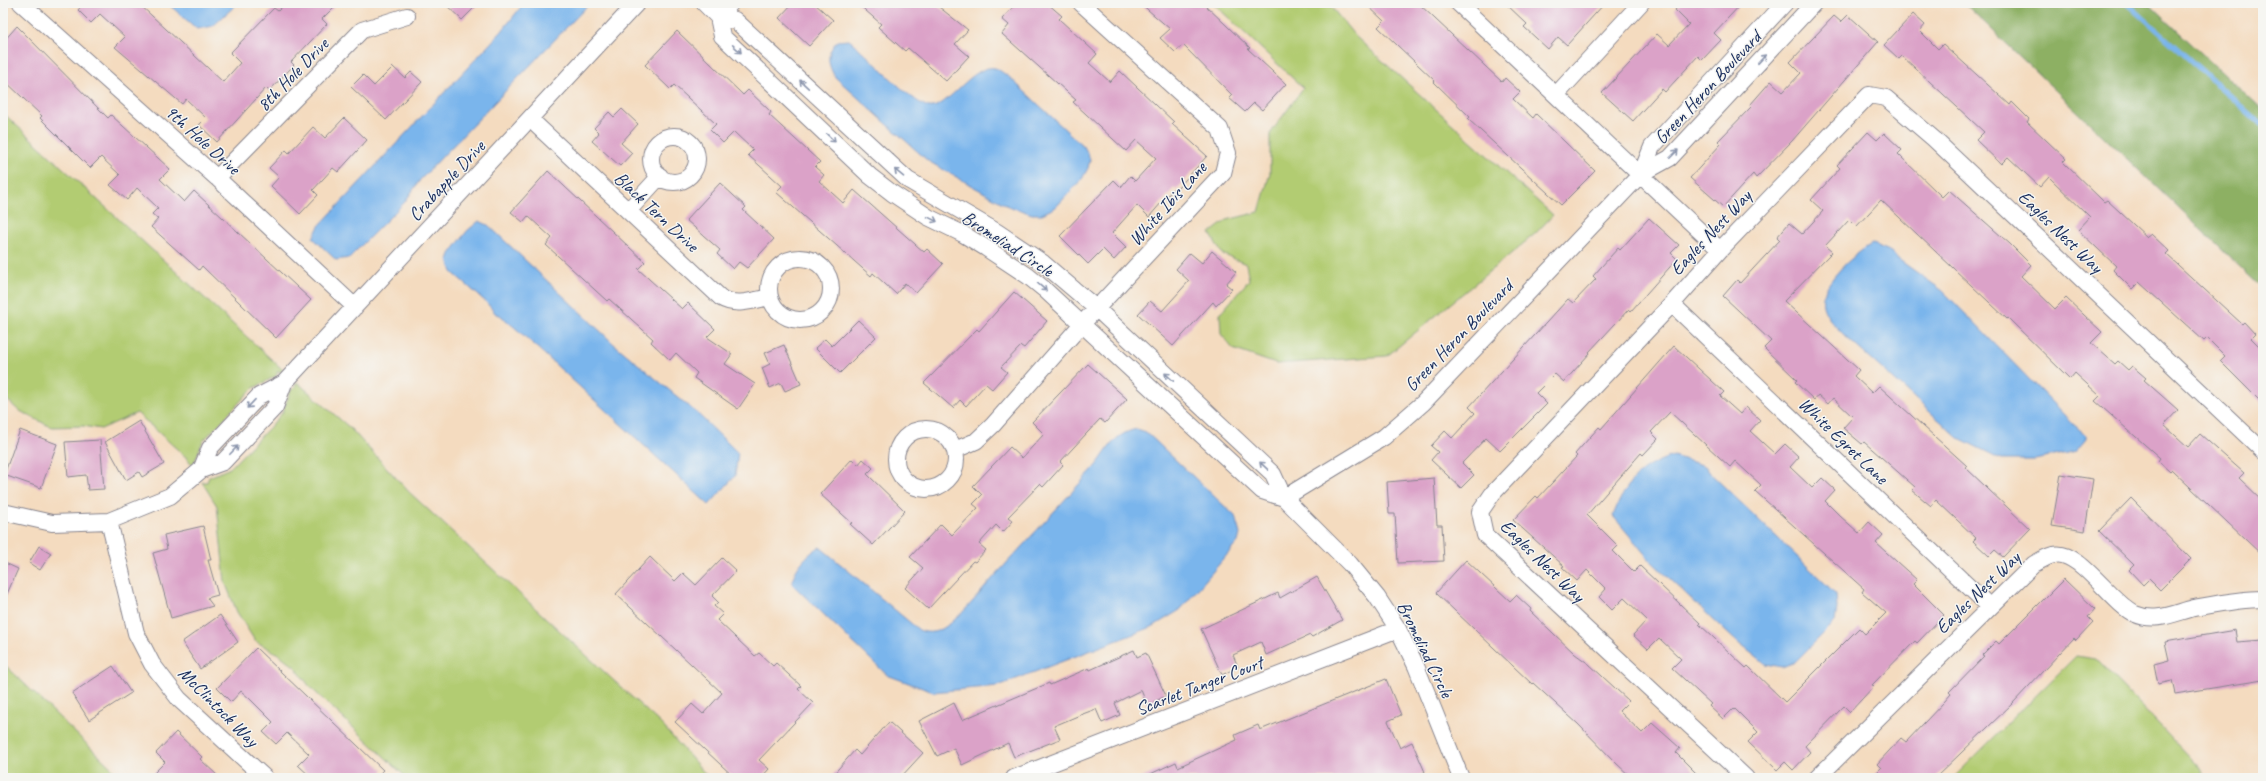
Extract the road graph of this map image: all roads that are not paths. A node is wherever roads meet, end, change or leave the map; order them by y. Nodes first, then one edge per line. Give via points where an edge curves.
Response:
1 (21, 3) edge
2 (637, 3) edge
3 (704, 3) edge
4 (731, 3) edge
5 (1082, 3) edge
6 (1458, 3) edge
7 (1641, 3) edge
8 (1785, 3) edge
9 (1814, 3) edge
10 (407, 16) dead end
11 (718, 17) junction
12 (1556, 95) junction
13 (530, 119) junction
14 (1641, 174) junction
15 (660, 176) dead end
16 (217, 178) junction
17 (628, 211) junction
18 (1720, 250) junction
19 (770, 297) dead end
20 (1672, 304) junction
21 (355, 307) junction
22 (1097, 309) junction
23 (1081, 325) junction
24 (955, 450) dead end
25 (2263, 451) edge
26 (1284, 498) junction
27 (3, 512) edge
28 (109, 521) junction
29 (2263, 599) edge
30 (1989, 606) junction
31 (1398, 629) junction
32 (264, 778) edge
33 (1014, 778) edge
34 (1461, 778) edge
35 (1746, 778) edge
36 (1817, 778) edge

1 - 16 street, 9th Hole Drive
2 - 13 street, Crabapple Drive
3 - 11 street
4 - 11 street
5 - 22 street, White Ibis Lane via 1220,129 1228,153 1223,173
6 - 12 street
7 - 12 street
8 - 14 street, Green Heron Boulevard via 1652,147
14 -> 9 street, Green Heron Boulevard via 1670,158
10 - 16 street, 8th Hole Drive via 362,30
22 -> 11 street, Bromeliad Circle via 1028,251 908,180 735,20
11 -> 23 street, Bromeliad Circle via 722,36 870,176 928,217 963,234 1028,276
12 - 14 street
13 - 17 street, Black Tern Drive
13 - 21 street, Crabapple Drive
14 - 18 street
14 - 26 street, Green Heron Boulevard via 1423,402 1384,438
15 - 17 street
16 - 21 street, 9th Hole Drive
17 - 19 street, Black Tern Drive via 721,298 736,303
18 - 20 street, Eagles Nest Way
18 - 25 street, Eagles Nest Way via 1869,95 1886,98 1934,139
20 - 30 street, White Egret Lane
20 - 35 street, Eagles Nest Way via 1493,493 1480,512 1485,535
21 - 28 street, Crabapple Drive via 284,383 254,401 210,448 202,470 170,496
22 - 23 street, White Ibis Lane
26 -> 22 street, Bromeliad Circle via 1273,474
23 - 24 street, White Ibis Lane via 994,425 976,441
23 - 26 street, Bromeliad Circle via 1262,491
26 - 31 street, Bromeliad Circle via 1350,564 1377,597
27 - 28 street, Crabapple Drive via 52,523
28 - 32 street, McClintock Way via 136,633 152,664 179,699
29 - 30 street, Eagles Nest Way via 2248,599 2192,609 2162,618 2136,614 2125,609 2073,558 2055,554 2034,564
30 - 36 street, Eagles Nest Way
31 - 33 street, Scarlet Tanger Court
31 - 34 street, Bromeliad Circle via 1416,666

